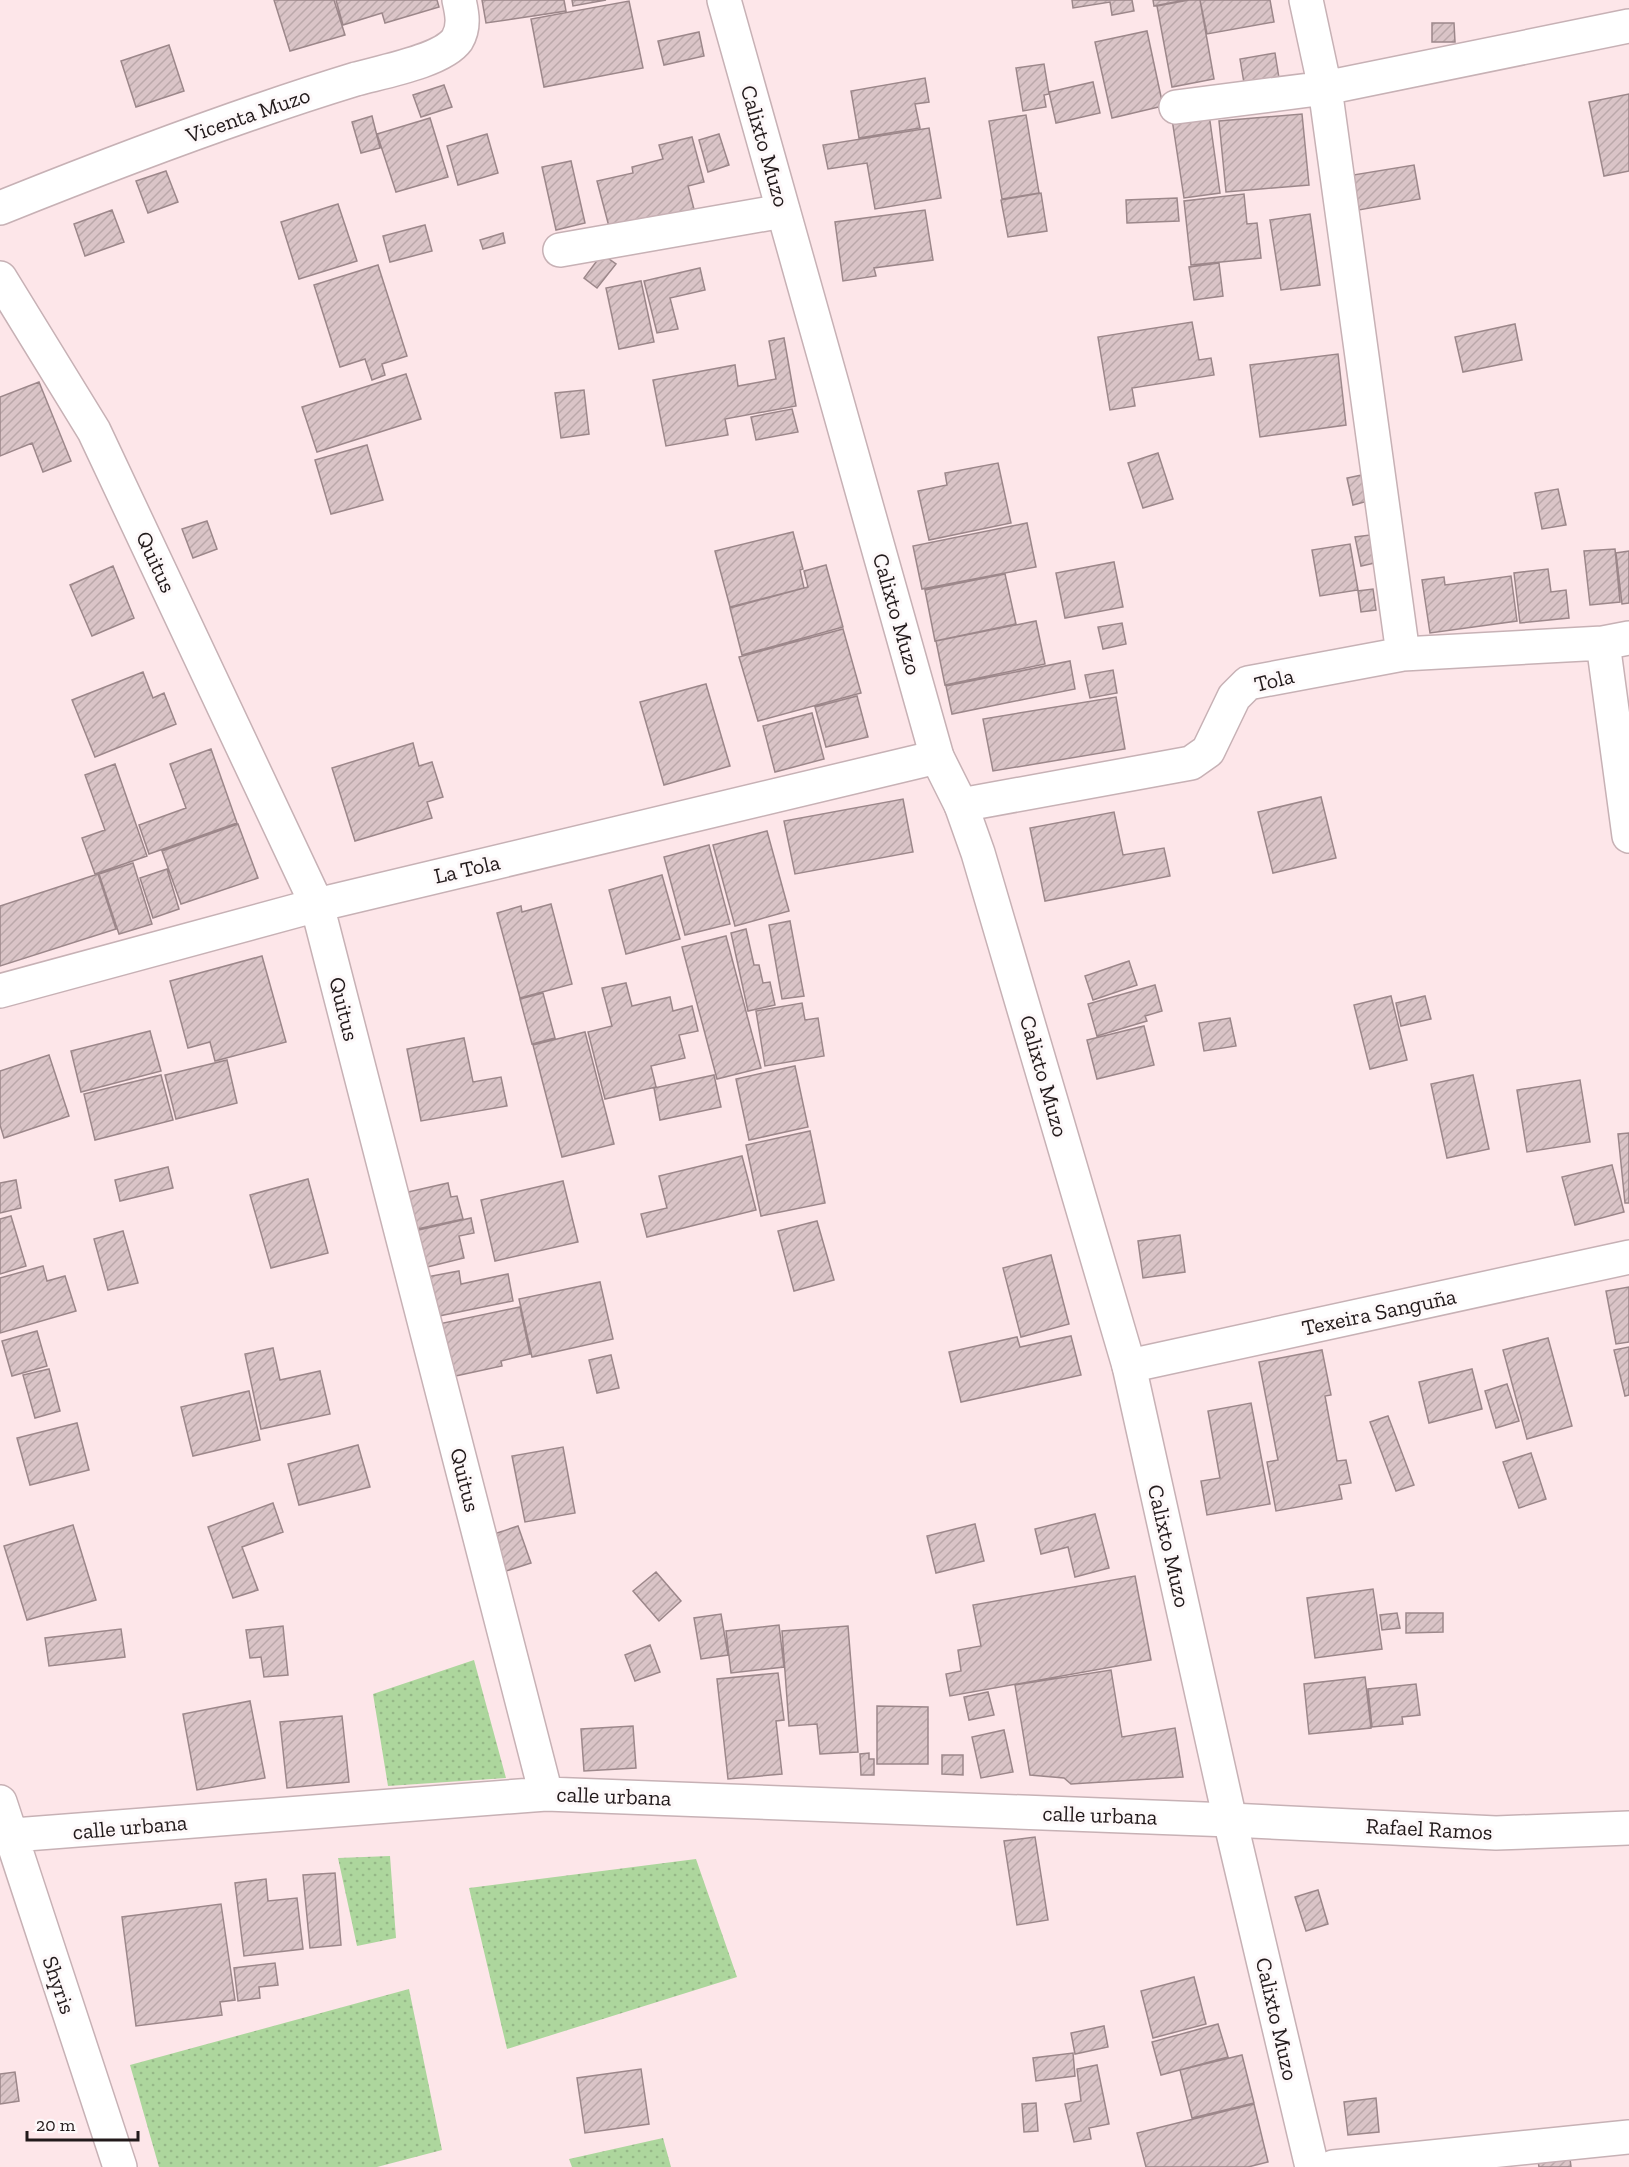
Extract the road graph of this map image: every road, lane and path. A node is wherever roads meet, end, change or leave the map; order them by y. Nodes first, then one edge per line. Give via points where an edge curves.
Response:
1 (459, 0) edge
2 (724, 0) edge
3 (1306, 0) edge
4 (1629, 26) edge
5 (1325, 88) junction
6 (1176, 107) dead end
7 (0, 208) edge
8 (783, 211) junction
9 (560, 250) dead end
10 (0, 278) edge
11 (1616, 641) edge
12 (1403, 654) junction
13 (937, 757) junction
14 (961, 805) junction
15 (1629, 836) edge
16 (317, 905) junction
17 (0, 991) edge
18 (1629, 1257) edge
19 (1129, 1366) junction
20 (546, 1794) junction
21 (0, 1802) edge
22 (1230, 1820) junction
23 (1629, 1828) edge
24 (5, 1836) edge
25 (1629, 2137) edge
26 (120, 2167) edge
27 (1312, 2167) edge
28 (1333, 2167) edge

1 - 7 street, Vicenta Muzo via 463,20 456,40 435,56 143,151
2 - 8 street, Calixto Muzo
3 - 5 street
4 - 5 street
5 - 6 street
5 - 12 street
8 - 9 street
8 - 13 street, Calixto Muzo
10 - 16 street, Quitus via 94,431
11 - 12 street, Tola
11 - 15 street
12 - 14 street, Tola via 1248,683 1234,697 1208,751 1191,763
13 - 14 street, Calixto Muzo
13 - 16 street, La Tola
14 - 19 street, Calixto Muzo
16 - 17 street, La Tola
16 - 20 street, Quitus
18 - 19 street, Texeira Sanguña
19 - 22 street, Calixto Muzo
20 - 22 street, calle urbana
20 - 24 street, calle urbana
21 - 24 street, Shyris
22 - 23 street, Rafael Ramos via 1496,1833
22 - 27 street, Calixto Muzo
24 - 26 street, Shyris
25 - 28 street

